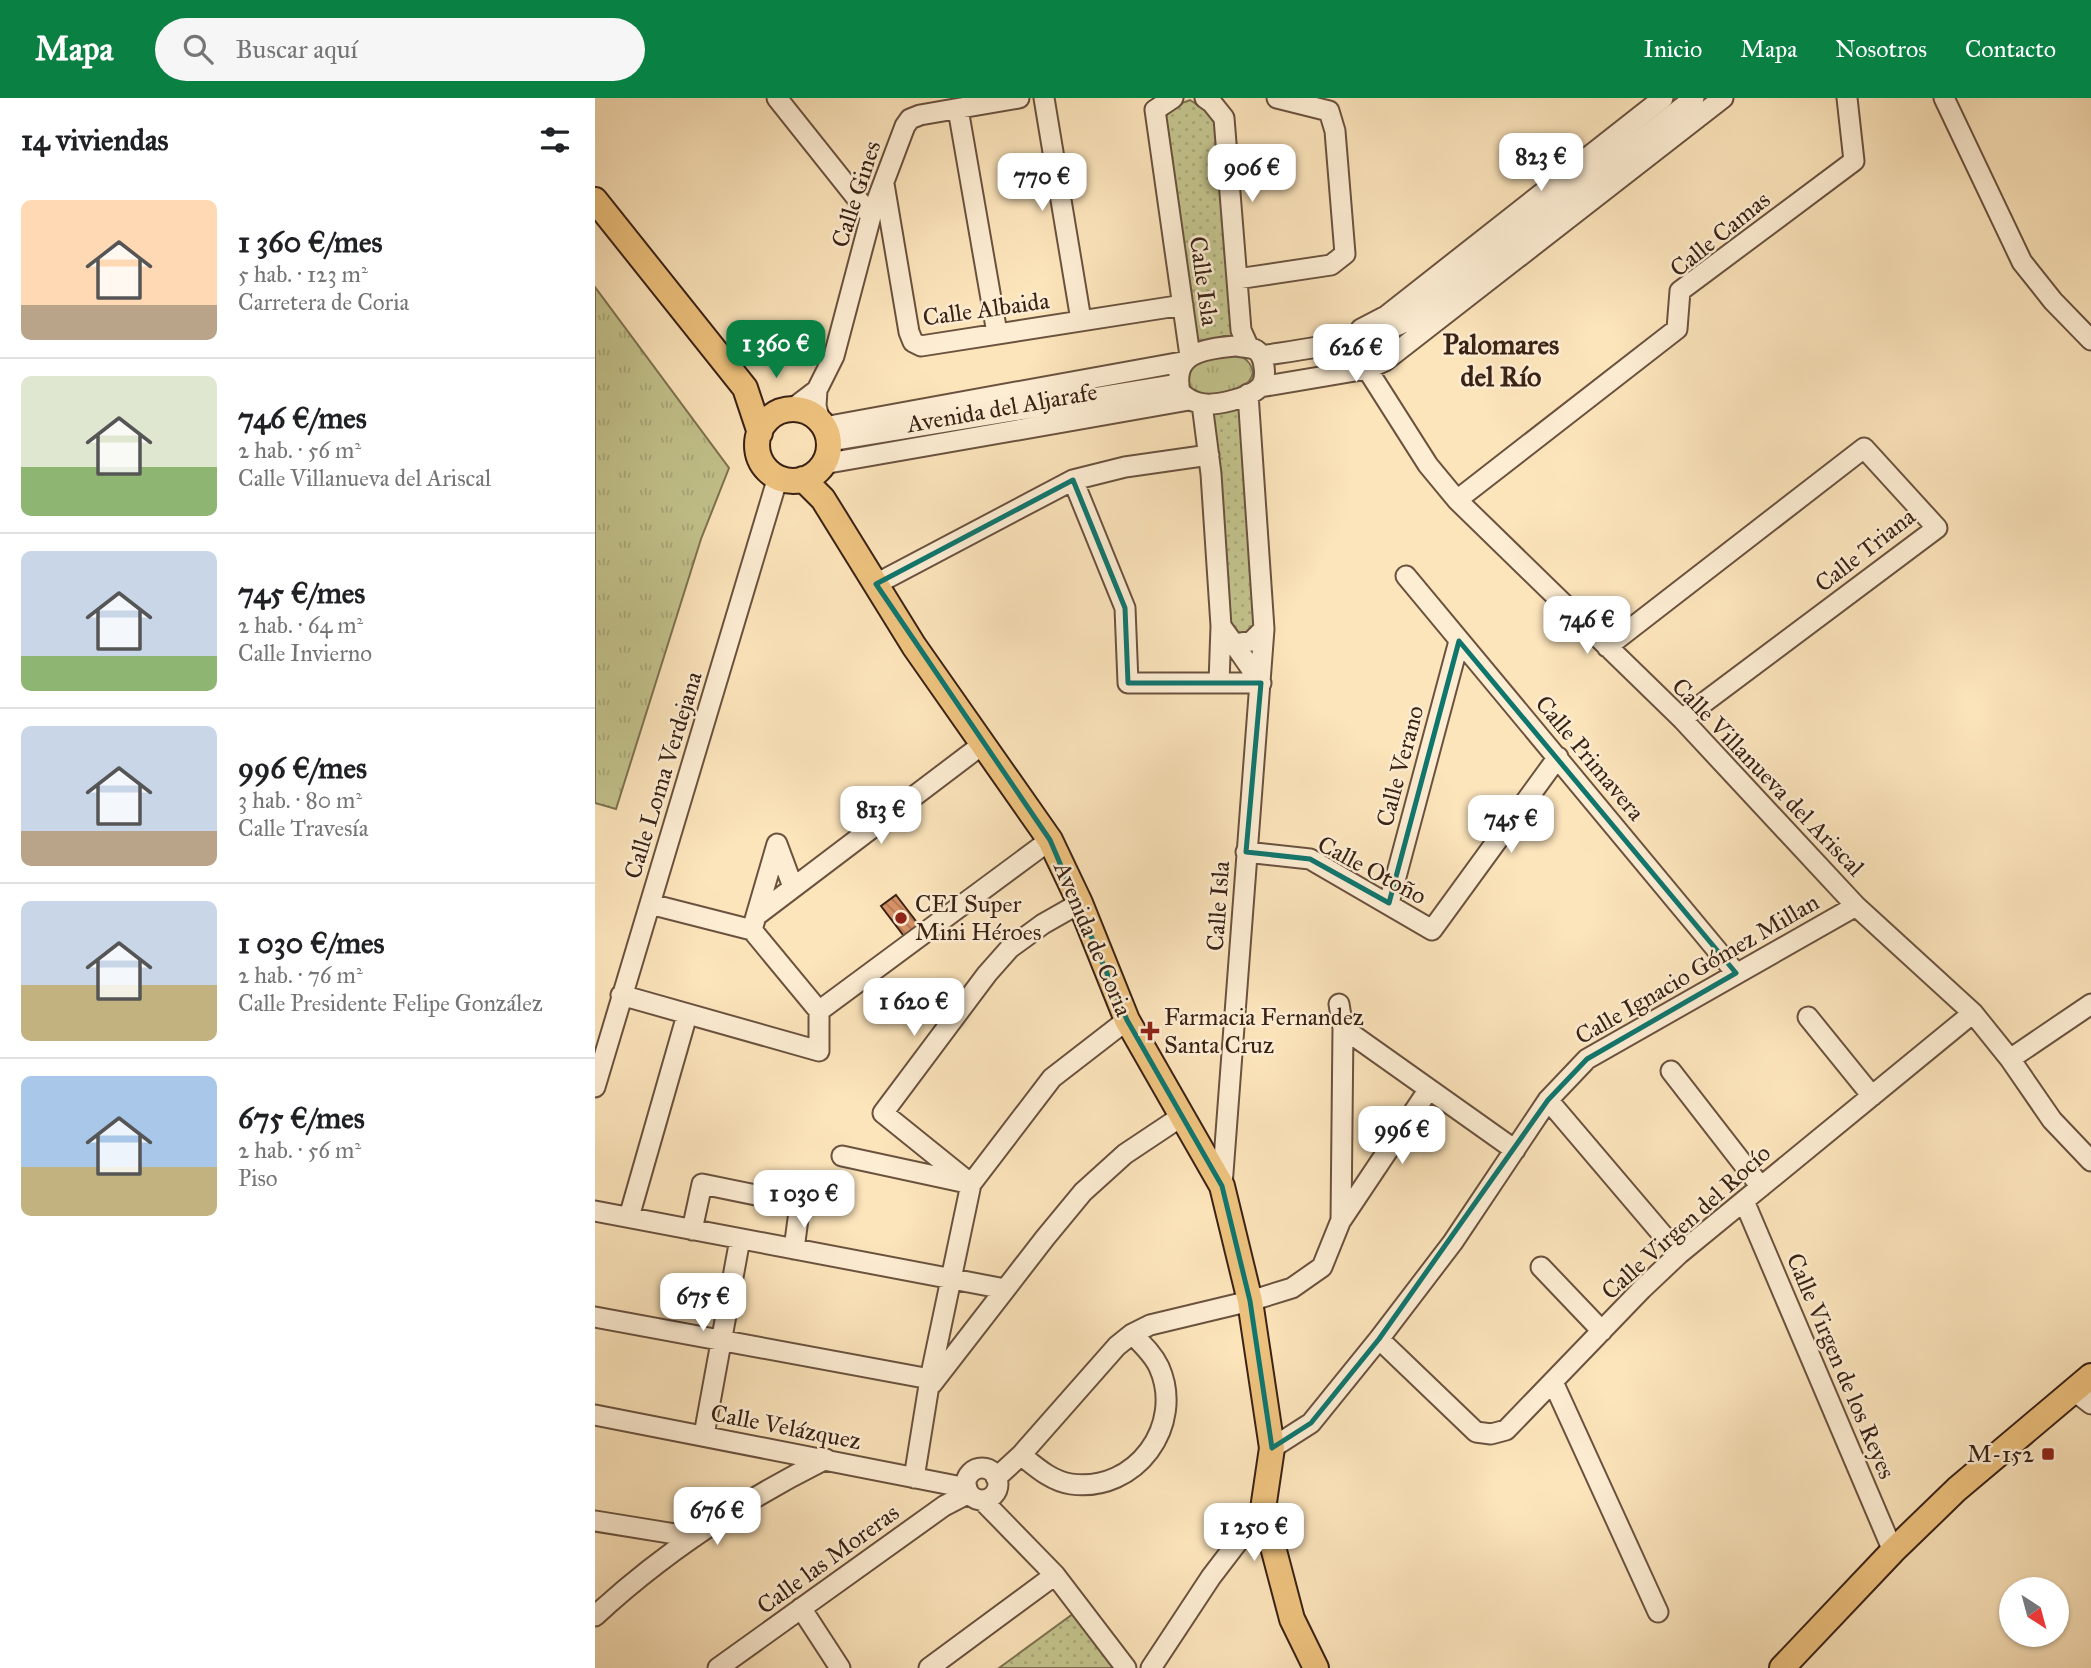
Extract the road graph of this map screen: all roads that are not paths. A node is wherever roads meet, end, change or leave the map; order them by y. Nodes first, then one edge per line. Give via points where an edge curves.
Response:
1 (777, 98) edge
2 (1019, 98) edge
3 (1044, 98) edge
4 (1173, 98) edge
5 (1205, 98) edge
6 (1228, 98) edge
7 (1276, 98) edge
8 (1663, 98) edge
9 (1694, 98) edge
10 (1723, 98) edge
11 (1847, 98) edge
12 (1944, 98) edge
13 (1153, 104) edge
14 (1643, 105) edge
15 (958, 109) junction
16 (1224, 118) junction
17 (884, 184) junction
18 (595, 200) edge
19 (871, 216) junction
20 (863, 248) junction
21 (896, 250) junction
22 (1237, 279) junction
23 (1183, 305) junction
24 (1412, 318) junction
25 (1081, 320) junction
26 (997, 333) junction
27 (2091, 340) edge
28 (1255, 351) junction
29 (1186, 359) junction
30 (1367, 369) junction
31 (1257, 387) junction
32 (745, 388) junction
33 (817, 390) junction
34 (1190, 396) junction
35 (787, 410) junction
36 (759, 433) junction
37 (824, 438) junction
38 (1209, 455) junction
39 (778, 477) junction
40 (803, 479) junction
41 (1073, 480) junction
42 (1457, 500) junction
43 (1406, 576) dead end
44 (876, 584) junction
45 (1221, 626) junction
46 (1263, 629) junction
47 (1459, 641) junction
48 (1234, 644) junction
49 (1607, 647) junction
50 (1219, 683) junction
51 (1261, 683) junction
52 (1682, 719) junction
53 (983, 744) junction
54 (1558, 757) junction
55 (1050, 840) junction
56 (1246, 852) junction
57 (793, 887) junction
58 (1080, 903) junction
59 (1388, 903) junction
60 (650, 904) junction
61 (1856, 906) junction
62 (754, 923) junction
63 (1736, 973) junction
64 (621, 995) junction
65 (1339, 1004) dead end
66 (2091, 1004) edge
67 (819, 1011) junction
68 (1973, 1013) junction
69 (687, 1014) junction
70 (1808, 1017) dead end
71 (1126, 1020) junction
72 (1343, 1028) junction
73 (2010, 1059) junction
74 (1671, 1072) dead end
75 (595, 1087) edge
76 (1429, 1089) junction
77 (1872, 1096) junction
78 (1548, 1100) junction
79 (1182, 1116) junction
80 (1514, 1150) junction
81 (842, 1156) dead end
82 (2091, 1161) edge
83 (971, 1184) junction
84 (1221, 1186) junction
85 (1761, 1187) junction
86 (1744, 1201) junction
87 (595, 1211) edge
88 (629, 1217) junction
89 (1341, 1220) junction
90 (692, 1230) junction
91 (740, 1239) junction
92 (794, 1249) junction
93 (1679, 1254) junction
94 (1541, 1267) dead end
95 (951, 1279) junction
96 (1005, 1289) junction
97 (1250, 1301) junction
98 (595, 1317) edge
99 (1602, 1331) junction
100 (1132, 1334) junction
101 (1380, 1339) junction
102 (722, 1341) junction
103 (1553, 1382) junction
104 (929, 1384) junction
105 (2085, 1390) edge
106 (595, 1415) edge
107 (704, 1435) junction
108 (1272, 1448) junction
109 (1021, 1455) junction
110 (826, 1460) junction
111 (914, 1478) junction
112 (996, 1478) junction
113 (973, 1494) junction
114 (1262, 1509) junction
115 (595, 1521) edge
116 (694, 1537) junction
117 (1893, 1551) junction
118 (1055, 1575) junction
119 (801, 1608) junction
120 (1658, 1612) dead end
121 (595, 1616) edge
122 (718, 1668) edge
123 (840, 1668) edge
124 (929, 1668) edge
125 (1126, 1668) edge
126 (1151, 1668) edge
127 (1316, 1668) edge
128 (1781, 1668) edge

1 - 19 street
2 - 15 street, Calle Gines
3 - 25 street
4 - 13 street, Calle Isla
5 - 16 street
6 - 16 street, Calle Isla
7 - 22 street via 1329,111 1335,131 1345,254 1331,265
8 - 14 street, Avenida del Aljarafe
9 - 24 street, Avenida del Aljarafe
10 - 30 street, Avenida del Aljarafe via 1408,345
11 - 42 street, Calle Camas via 1854,161 1680,291 1677,329
12 - 27 street via 2022,261
13 - 23 street, Calle Isla
14 - 28 street, Avenida del Aljarafe via 1370,325
15 - 17 street, Calle Gines via 910,119
15 - 26 street
16 - 22 street, Calle Isla
17 - 19 street, Calle Gines
17 - 21 street, Calle Albaida
18 - 32 main road
19 - 20 street, Calle Gines
20 - 21 street via 882,244
20 - 33 street, Calle Gines via 834,356
21 - 26 street, Calle Albaida via 913,342 921,346
22 - 28 street, Calle Isla via 1241,330
23 - 25 street, Calle Albaida
23 - 29 street, Calle Isla
24 - 28 street, Avenida del Aljarafe via 1364,337
24 - 31 street, Avenida del Aljarafe via 1386,344 1345,366
25 - 26 street, Calle Albaida
28 - 29 street, Avenida del Aljarafe via 1220,348
28 - 31 street
29 - 34 street via 1179,373
29 - 37 street, Avenida del Aljarafe
30 - 31 street, Avenida del Aljarafe
30 - 42 street, Calle Villanueva del Ariscal via 1428,464
31 - 34 street, Avenida del Aljarafe via 1224,402
31 - 46 street, Calle Isla
32 - 35 main road
32 - 36 main road
33 - 35 street
33 - 37 street
34 - 37 street, Avenida del Aljarafe
34 - 38 street
35 - 36 main road via 765,423
35 - 37 main road via 813,414
36 - 39 main road via 762,463
37 - 40 main road via 811,476
38 - 41 street
38 - 45 street
39 - 40 main road
39 - 60 street, Calle Loma Verdejana
40 - 44 main road, Avenida de Coria via 823,499
41 - 44 street
41 - 50 street via 1125,608 1128,683
42 - 49 street, Calle Villanueva del Ariscal
43 - 47 street, Calle Primavera
44 - 53 main road, Avenida de Coria
45 - 48 street
45 - 50 street
46 - 48 street via 1252,640
46 - 51 street, Calle Isla
47 - 54 street, Calle Primavera
47 - 59 street, Calle Verano
48 - 51 street
49 - 52 street, Calle Villanueva del Ariscal
49 - 52 street, Calle Triana via 1864,448 1937,528
50 - 51 street
51 - 56 street, Calle Isla
52 - 61 street, Calle Villanueva del Ariscal
53 - 55 main road, Avenida de Coria
53 - 57 street
54 - 59 street, Calle Otoño via 1432,930
54 - 63 street, Calle Primavera
55 - 58 main road, Avenida de Coria
55 - 67 street
56 - 59 street, Calle Otoño via 1310,859
56 - 84 street, Calle Isla
57 - 62 street
57 - 62 street via 778,844
58 - 71 main road, Avenida de Coria
58 - 83 street via 1010,948 883,1113
60 - 62 street
60 - 64 street, Calle Loma Verdejana
61 - 63 street, Calle Ignacio Gómez Millan
61 - 68 street, Calle Ignacio Gómez Millan
62 - 67 street
63 - 78 street, Calle Ignacio Gómez Millan via 1587,1059
64 - 69 street
64 - 75 street, Calle Loma Verdejana
65 - 72 street
66 - 73 street
67 - 69 street via 819,1051
68 - 73 street, Calle Ignacio Gómez Millan
68 - 77 street, Calle Virgen del Rocío
69 - 88 street
70 - 77 street
71 - 79 main road, Avenida de Coria
71 - 83 street via 1052,1078
72 - 76 street
72 - 89 street
73 - 82 street, Calle Ignacio Gómez Millan via 2052,1120
74 - 85 street
76 - 80 street
76 - 89 street
77 - 85 street, Calle Virgen del Rocío
78 - 80 street, Calle Ignacio Gómez Millan
78 - 93 street
79 - 84 main road, Avenida de Coria
79 - 96 street via 1125,1154 1083,1192
80 - 101 street, Calle Ignacio Gómez Millan
81 - 83 street
83 - 95 street
84 - 97 main road, Avenida de Coria
85 - 86 street, Calle Virgen del Rocío
86 - 93 street, Calle Virgen del Rocío
86 - 117 street, Calle Virgen de los Reyes
87 - 88 street
88 - 90 street
89 - 97 street via 1322,1267 1292,1288
90 - 91 street
90 - 92 street via 702,1184 800,1204
91 - 92 street
91 - 102 street
92 - 95 street
93 - 99 street, Calle Virgen del Rocío
94 - 99 street
95 - 96 street
95 - 104 street
96 - 104 street
97 - 100 street via 1150,1325
97 - 108 main road, Avenida de Coria
98 - 102 street
99 - 103 street, Calle Virgen del Rocío
100 - 109 street
100 - 109 street via 1159,1366 1167,1405 1156,1443 1143,1460 1109,1480 1071,1484 1052,1479
101 - 103 street, Calle Virgen del Rocío via 1476,1432 1506,1430
101 - 108 street, Calle Ignacio Gómez Millan via 1311,1423
102 - 104 street
102 - 107 street
103 - 120 street
104 - 111 street
105 - 117 main road via 1957,1489
106 - 107 street, Calle Velázquez
107 - 110 street, Calle Velázquez
108 - 114 main road, Avenida de Coria
109 - 112 street
110 - 111 street, Calle Velázquez
110 - 116 street
111 - 113 street, Calle Velázquez
112 - 113 street via 995,1492
112 - 113 street via 985,1469 975,1470 968,1477
113 - 118 street
113 - 119 street, Calle las Moreras via 944,1506
114 - 126 street
114 - 127 main road via 1292,1619
115 - 116 street
116 - 121 street
117 - 128 main road
118 - 124 street
118 - 125 street
119 - 122 street, Calle las Moreras
119 - 123 street

